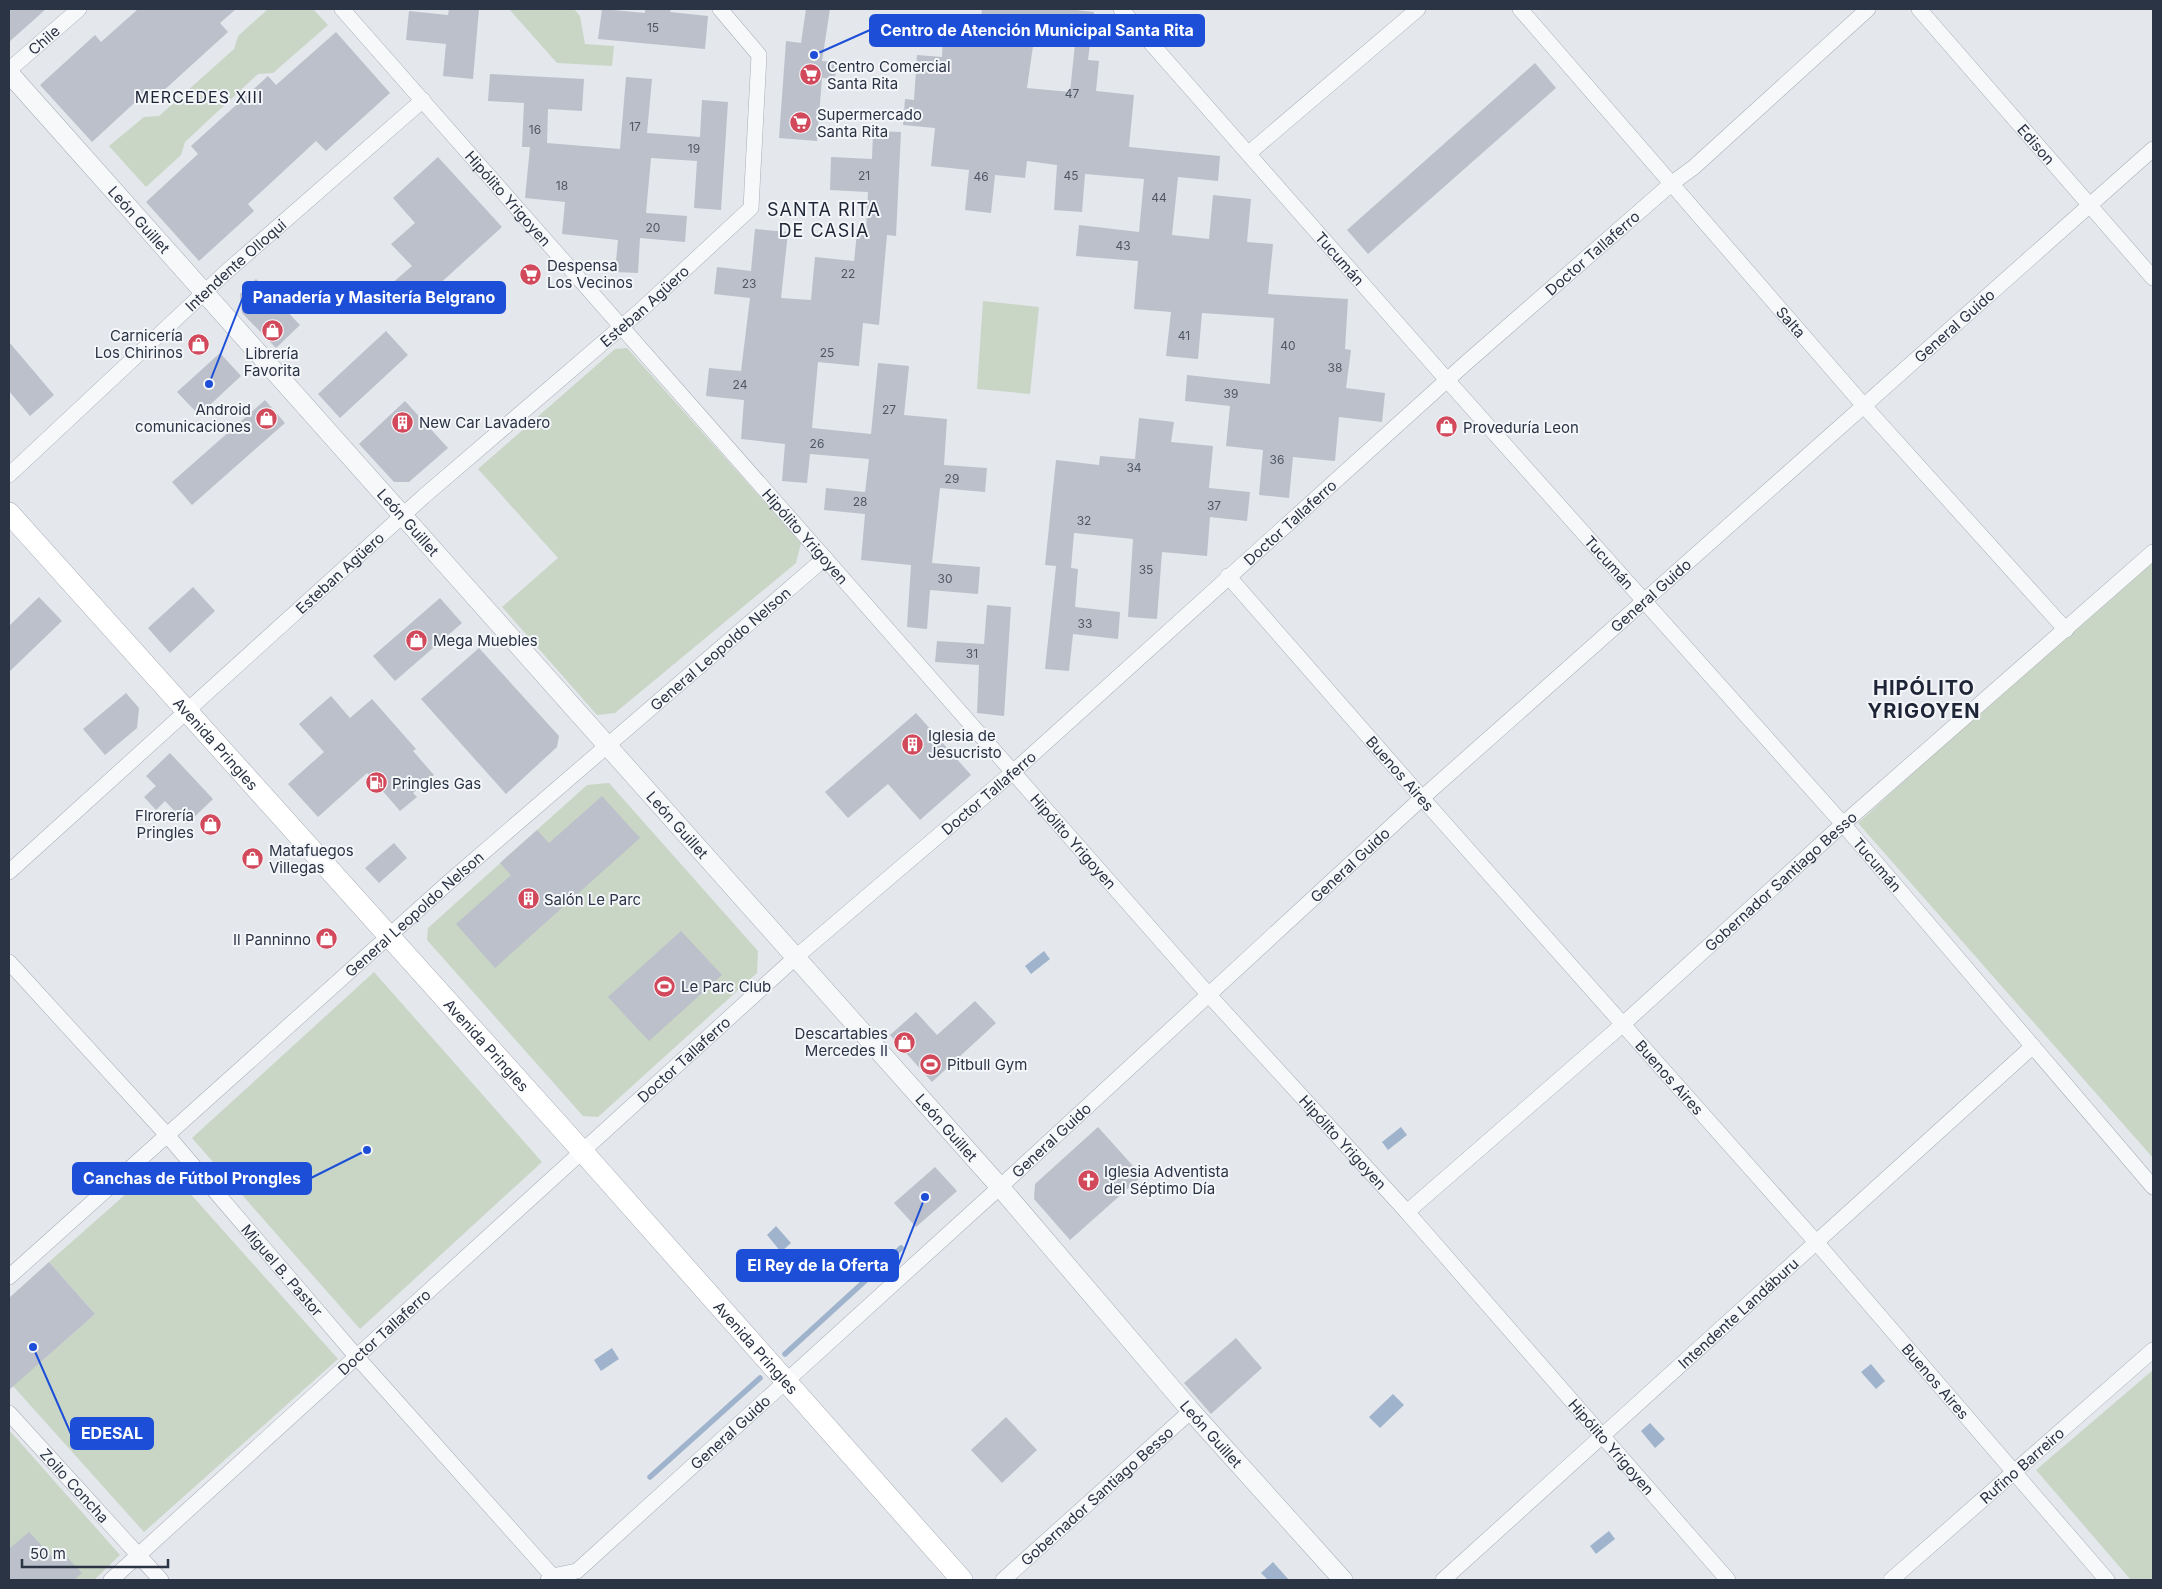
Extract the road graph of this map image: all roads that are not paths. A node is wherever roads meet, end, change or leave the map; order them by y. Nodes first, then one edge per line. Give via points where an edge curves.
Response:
1 (79, 9) edge
2 (342, 9) edge
3 (720, 9) edge
4 (1121, 9) edge
5 (1418, 9) edge
6 (1520, 9) edge
7 (1868, 9) edge
8 (1919, 9) edge
9 (9, 72) edge
10 (423, 100) junction
11 (2153, 149) edge
12 (1249, 153) junction
13 (1671, 184) junction
14 (2089, 206) junction
15 (2153, 278) edge
16 (204, 294) junction
17 (622, 325) junction
18 (1447, 380) junction
19 (1865, 407) junction
20 (9, 475) edge
21 (9, 513) edge
22 (402, 517) junction
23 (2153, 552) edge
24 (825, 558) junction
25 (1228, 576) junction
26 (1644, 601) junction
27 (2066, 630) junction
28 (188, 710) junction
29 (608, 744) junction
30 (1013, 772) junction
31 (1422, 798) junction
32 (1843, 824) junction
33 (9, 872) edge
34 (389, 936) junction
35 (796, 957) junction
36 (9, 962) edge
37 (1208, 994) junction
38 (1622, 1025) junction
39 (2033, 1046) junction
40 (167, 1135) junction
41 (583, 1152) junction
42 (1000, 1186) junction
43 (2153, 1187) edge
44 (1408, 1212) junction
45 (1816, 1242) junction
46 (9, 1277) edge
47 (2153, 1350) edge
48 (356, 1356) junction
49 (786, 1381) junction
50 (1192, 1411) junction
51 (9, 1413) edge
52 (1602, 1436) junction
53 (2014, 1472) junction
54 (139, 1555) junction
55 (552, 1579) edge
56 (111, 1580) edge
57 (161, 1580) edge
58 (962, 1580) edge
59 (1003, 1580) edge
60 (1343, 1580) edge
61 (1443, 1580) edge
62 (1728, 1580) edge
63 (1891, 1580) edge
64 (2107, 1580) edge

1 - 9 street, Chile
2 - 10 street, Hipólito Yrigoyen
3 - 17 street, Esteban Agüero via 759,55 751,208
4 - 12 street, Tucumán
5 - 12 street
6 - 13 street, Salta
7 - 13 street, Doctor Tallaferro
8 - 14 street, Edison
9 - 16 street, León Guillet
10 - 16 street, Intendente Olloqui
10 - 17 street, Hipólito Yrigoyen
11 - 14 street, General Guido
12 - 18 street, Tucumán
13 - 18 street, Doctor Tallaferro
13 - 19 street, Salta
14 - 15 street, Edison
14 - 19 street, General Guido
16 - 20 street, Intendente Olloqui
16 - 22 street, León Guillet
17 - 22 street, Esteban Agüero
17 - 24 street, Hipólito Yrigoyen
18 - 25 street, Doctor Tallaferro
18 - 26 street, Tucumán
19 - 26 street, General Guido
19 - 27 street, Salta
21 - 28 main road, Avenida Pringles
22 - 28 street, Esteban Agüero
22 - 29 street, León Guillet
23 - 27 street, Gobernador Santiago Besso
24 - 29 street, General Leopoldo Nelson
24 - 30 street, Hipólito Yrigoyen
25 - 30 street, Doctor Tallaferro
25 - 31 street, Buenos Aires
26 - 31 street, General Guido
26 - 32 street, Tucumán
27 - 32 street, Gobernador Santiago Besso
28 - 33 street, Esteban Agüero
28 - 34 main road, Avenida Pringles
29 - 34 street, General Leopoldo Nelson
29 - 35 street, León Guillet
30 - 35 street, Doctor Tallaferro
30 - 37 street, Hipólito Yrigoyen
31 - 37 street, General Guido
31 - 38 street, Buenos Aires
32 - 38 street, Gobernador Santiago Besso
32 - 39 street, Tucumán
34 - 40 street, General Leopoldo Nelson
34 - 41 main road, Avenida Pringles
35 - 41 street, Doctor Tallaferro
35 - 42 street, León Guillet
36 - 40 street, Miguel B. Pastor
37 - 42 street, General Guido
37 - 44 street, Hipólito Yrigoyen
38 - 44 street, Gobernador Santiago Besso
38 - 45 street, Buenos Aires
39 - 43 street, Tucumán
39 - 45 street, Intendente Landáburu
40 - 46 street, General Leopoldo Nelson
40 - 48 street, Miguel B. Pastor
41 - 48 street, Doctor Tallaferro
41 - 49 main road, Avenida Pringles
42 - 49 street, General Guido
42 - 50 street, León Guillet
44 - 52 street, Hipólito Yrigoyen
45 - 52 street, Intendente Landáburu
45 - 53 street, Buenos Aires
47 - 53 street, Rufino Barreiro
48 - 54 street, Doctor Tallaferro
48 - 55 street, Miguel B. Pastor
49 - 55 street, General Guido via 577,1571
49 - 58 main road, Avenida Pringles
50 - 59 street, Gobernador Santiago Besso
50 - 60 street, León Guillet
51 - 54 street, Zoilo Concha
52 - 61 street, Intendente Landáburu
52 - 62 street, Hipólito Yrigoyen
53 - 63 street, Rufino Barreiro
53 - 64 street, Buenos Aires
54 - 56 street, Doctor Tallaferro
54 - 57 street, Zoilo Concha

